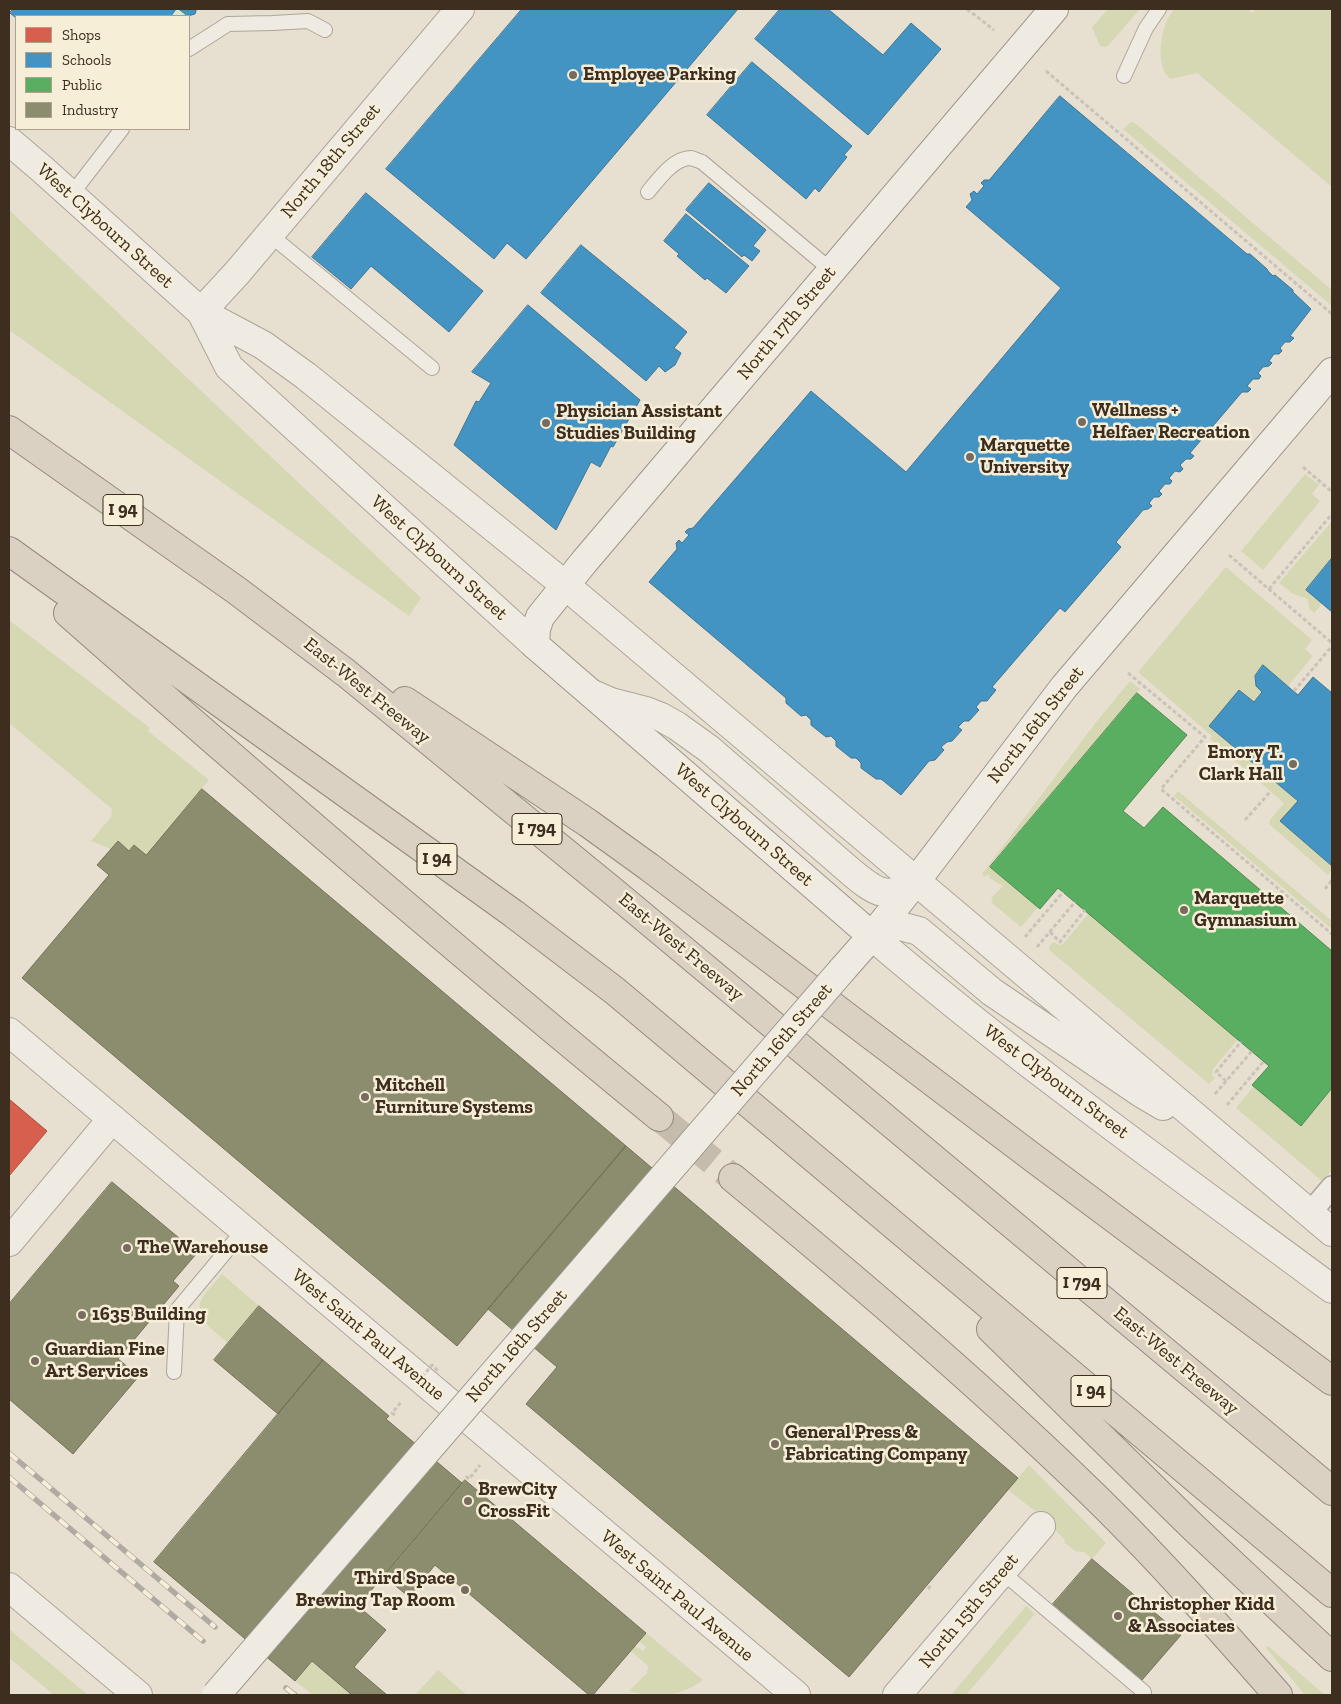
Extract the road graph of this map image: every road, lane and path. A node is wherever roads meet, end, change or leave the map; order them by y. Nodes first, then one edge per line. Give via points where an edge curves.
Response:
1 (460, 9) edge
2 (967, 9) edge
3 (1054, 9) edge
4 (1159, 9) edge
5 (325, 30) dead end
6 (994, 30) dead end
7 (190, 48) edge
8 (1046, 71) dead end
9 (1124, 76) dead end
10 (121, 130) edge
11 (9, 141) edge
12 (648, 192) dead end
13 (71, 195) junction
14 (269, 234) junction
15 (831, 270) junction
16 (201, 312) junction
17 (1332, 314) edge
18 (432, 368) dead end
19 (1332, 372) edge
20 (9, 430) edge
21 (1304, 468) dead end
22 (1332, 492) edge
23 (1332, 514) edge
24 (9, 551) edge
25 (1230, 555) dead end
26 (9, 561) edge
27 (565, 585) junction
28 (1268, 589) junction
29 (236, 590) junction
30 (1332, 642) edge
31 (535, 645) junction
32 (1128, 673) dead end
33 (1294, 691) dead end
34 (595, 695) junction
35 (1271, 790) dead end
36 (1245, 820) dead end
37 (1332, 880) edge
38 (916, 882) junction
39 (1325, 888) dead end
40 (1063, 892) dead end
41 (1075, 902) dead end
42 (1085, 910) dead end
43 (1028, 932) dead end
44 (1050, 932) junction
45 (1332, 934) edge
46 (872, 936) junction
47 (1040, 943) dead end
48 (9, 1032) edge
49 (1241, 1042) dead end
50 (1252, 1051) dead end
51 (1264, 1061) dead end
52 (1226, 1081) junction
53 (1219, 1089) dead end
54 (1231, 1100) dead end
55 (659, 1117) tunnel mouth
56 (112, 1119) junction
57 (1231, 1145) junction
58 (733, 1178) tunnel mouth
59 (1332, 1187) edge
60 (849, 1189) junction
61 (1310, 1212) junction
62 (244, 1231) junction
63 (1332, 1232) edge
64 (9, 1242) edge
65 (1332, 1289) edge
66 (174, 1372) dead end
67 (439, 1372) dead end
68 (1332, 1381) edge
69 (418, 1382) dead end
70 (1332, 1491) edge
71 (1041, 1526) dead end
72 (1002, 1572) junction
73 (932, 1584) dead end
74 (9, 1587) edge
75 (928, 1589) dead end
76 (1332, 1592) edge
77 (1332, 1657) edge
78 (138, 1695) edge
79 (216, 1695) edge
80 (796, 1695) edge
81 (897, 1695) edge
82 (1142, 1695) edge
83 (1278, 1695) edge

1 - 14 street, North 18th Street
2 - 6 path
3 - 15 street, North 17th Street
4 - 9 lane via 1146,28
5 - 7 lane via 308,21 228,24
8 - 17 path
10 - 13 lane
11 - 13 street, West Clybourn Street
12 - 15 lane via 679,161 690,158 702,162
13 - 16 street, West Clybourn Street
14 - 16 street, North 18th Street
14 - 18 lane
15 - 27 street, North 17th Street
16 - 27 street, West Clybourn Street via 263,345 306,376
16 - 31 street, West Clybourn Street via 229,367
19 - 38 street, North 16th Street via 1064,687
20 - 29 highway, East-West Freeway / I 94
21 - 22 path
23 - 28 path
24 - 60 highway, I 94 via 522,920 615,992
25 - 28 path
26 - 55 highway via 264,784
27 - 31 street, North 17th Street via 540,617
27 - 38 street, West Clybourn Street
28 - 30 path
29 - 68 highway, I 94 via 588,823 649,867
29 - 70 highway, East-West Freeway / I 794 via 346,673 608,887
30 - 33 path
31 - 34 street, West Clybourn Street
32 - 45 path via 1205,737 1161,789
34 - 38 street via 646,711 677,726 715,754 873,889 884,894 894,893
34 - 46 street, West Clybourn Street
35 - 36 path
37 - 39 path
38 - 46 street, North 16th Street
38 - 57 street, West Clybourn Street
40 - 43 path
41 - 44 path
42 - 44 path via 1060,942
44 - 47 path
46 - 57 street via 891,926 919,931 992,992 1141,1093
46 - 65 street, West Clybourn Street via 1024,1058
46 - 79 street, North 16th Street, bridge
48 - 56 street, West Saint Paul Avenue
49 - 52 path via 1216,1072
50 - 52 path
51 - 54 path
52 - 53 path
56 - 62 street, West Saint Paul Avenue
56 - 64 street
57 - 61 street, West Clybourn Street
58 - 83 highway via 917,1333 1084,1486 1160,1564
59 - 61 street
60 - 76 highway, I 94
60 - 77 highway via 1194,1528
61 - 63 street, West Clybourn Street
62 - 66 lane via 177,1310
62 - 80 street, West Saint Paul Avenue
67 - 69 path, bridge via 432,1366
71 - 72 street, North 15th Street
72 - 81 street, North 15th Street
72 - 82 lane via 1144,1692
73 - 75 path
74 - 78 street

